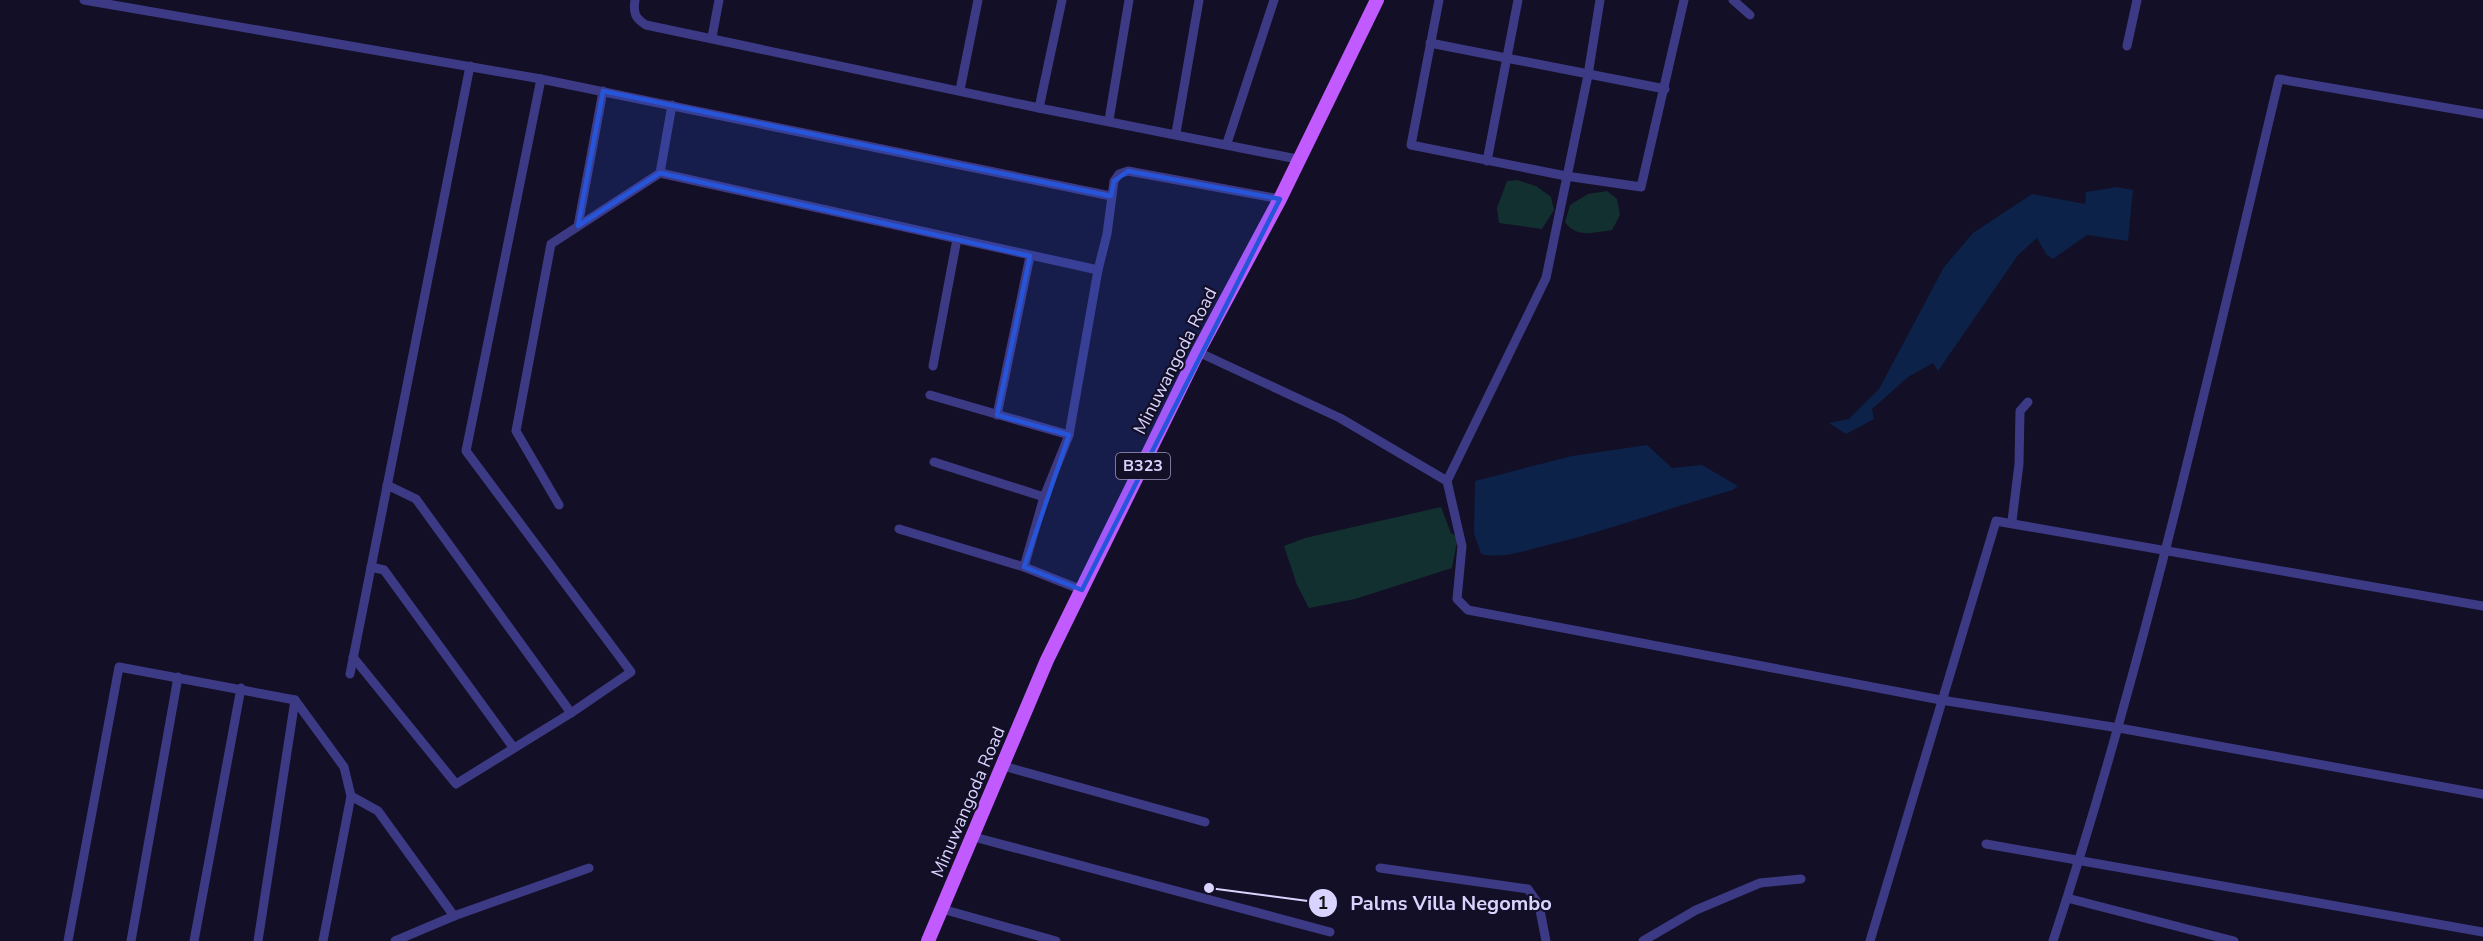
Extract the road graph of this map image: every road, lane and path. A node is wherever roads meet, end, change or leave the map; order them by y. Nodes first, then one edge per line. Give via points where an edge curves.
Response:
1 (84, 0) edge
2 (635, 0) edge
3 (718, 0) edge
4 (978, 0) edge
5 (1062, 0) edge
6 (1129, 0) edge
7 (1198, 0) edge
8 (1275, 0) edge
9 (1377, 0) edge
10 (1438, 0) edge
11 (1518, 0) edge
12 (1600, 0) edge
13 (1684, 0) edge
14 (1733, 0) edge
15 (2137, 0) edge
16 (1750, 15) dead end
17 (712, 38) junction
18 (1430, 43) junction
19 (2127, 46) dead end
20 (1507, 59) junction
21 (470, 66) junction
22 (1588, 75) junction
23 (542, 79) junction
24 (1665, 89) junction
25 (960, 90) junction
26 (603, 92) junction
27 (672, 105) junction
28 (1039, 108) junction
29 (2483, 114) edge
30 (1109, 120) junction
31 (1176, 133) junction
32 (1227, 143) junction
33 (1297, 159) junction
34 (1487, 161) junction
35 (660, 173) junction
36 (1566, 176) junction
37 (1111, 196) junction
38 (1280, 199) junction
39 (578, 226) junction
40 (957, 239) junction
41 (1030, 256) junction
42 (1098, 270) junction
43 (1198, 352) junction
44 (933, 366) dead end
45 (930, 395) dead end
46 (2028, 402) dead end
47 (997, 415) junction
48 (1069, 435) junction
49 (934, 462) dead end
50 (1447, 482) junction
51 (387, 485) junction
52 (1044, 497) junction
53 (559, 505) dead end
54 (2012, 521) junction
55 (898, 529) dead end
56 (2167, 551) junction
57 (371, 567) junction
58 (1024, 567) junction
59 (1082, 590) junction
60 (2483, 606) edge
61 (353, 657) junction
62 (350, 674) dead end
63 (178, 677) junction
64 (241, 688) junction
65 (295, 700) junction
66 (1941, 700) junction
67 (571, 713) junction
68 (2119, 728) junction
69 (513, 747) junction
70 (1003, 766) junction
71 (2483, 794) edge
72 (351, 796) junction
73 (1205, 822) dead end
74 (974, 837) junction
75 (1986, 844) dead end
76 (2079, 861) junction
77 (589, 868) dead end
78 (1380, 868) dead end
79 (1801, 879) dead end
80 (2067, 898) junction
81 (942, 909) junction
82 (454, 916) junction
83 (1330, 932) dead end
84 (2483, 932) edge
85 (68, 941) edge
86 (131, 941) edge
87 (194, 941) edge
88 (258, 941) edge
89 (323, 941) edge
90 (395, 941) edge
91 (928, 941) edge
92 (1056, 941) edge
93 (1546, 941) edge
94 (1643, 941) edge
95 (1870, 941) edge
96 (2053, 941) edge
97 (2234, 941) edge

1 - 21 street
2 - 17 street via 637,19 646,25
3 - 17 street
4 - 25 street
5 - 28 street
6 - 30 street
7 - 31 street
8 - 32 street
9 - 33 main road, Minuwangoda Road / B323
10 - 18 street
11 - 20 street
12 - 22 street
13 - 24 street
14 - 16 street
15 - 19 street
17 - 25 street
18 - 20 street
18 - 34 street via 1412,145
20 - 22 street
20 - 34 street
21 - 23 street
21 - 51 street
22 - 24 street
22 - 36 street
23 - 26 street
23 - 67 street via 466,451 631,672
24 - 36 street via 1641,187
25 - 28 street
26 - 27 street
26 - 39 street
27 - 35 street
27 - 37 street
28 - 30 street
29 - 56 street via 2279,79
30 - 31 street
31 - 32 street
32 - 33 street
33 - 38 main road, Minuwangoda Road / B323
34 - 36 street
35 - 39 street
35 - 40 street
36 - 50 street via 1546,278
37 - 38 street via 1114,181 1128,171
37 - 42 street
38 - 43 main road, Minuwangoda Road / B323
39 - 53 street via 551,244 516,431
40 - 41 street
40 - 44 street
41 - 42 street
41 - 47 street
42 - 48 street
43 - 50 street via 1340,418
43 - 59 main road, Minuwangoda Road / B323
45 - 47 street
46 - 54 street via 2020,411
47 - 48 street
48 - 52 street
49 - 52 street
50 - 66 street via 1462,546 1457,599 1468,610
51 - 57 street
51 - 67 street via 416,498
52 - 58 street
54 - 56 street
54 - 66 street via 1996,521
55 - 58 street
56 - 60 street
56 - 68 street
57 - 61 street
57 - 69 street via 384,570
58 - 59 street
59 - 70 main road, Minuwangoda Road / B323 via 1047,660
61 - 62 street
61 - 69 street via 456,784
63 - 64 street
63 - 85 street via 119,667
63 - 86 street
64 - 65 street
64 - 87 street
65 - 72 street via 344,767
65 - 88 street
66 - 68 street
66 - 95 street
67 - 69 street
68 - 71 street
68 - 76 street
70 - 73 street
70 - 74 main road, Minuwangoda Road / B323
72 - 82 street via 378,811
72 - 89 street
74 - 81 main road, Minuwangoda Road / B323
74 - 83 street
75 - 76 street
76 - 80 street
76 - 84 street
77 - 82 street
78 - 93 street via 1528,889 1539,905
79 - 94 street via 1760,883 1696,910
80 - 96 street
80 - 97 street
81 - 91 main road, Minuwangoda Road / B323
81 - 92 street
82 - 90 street

